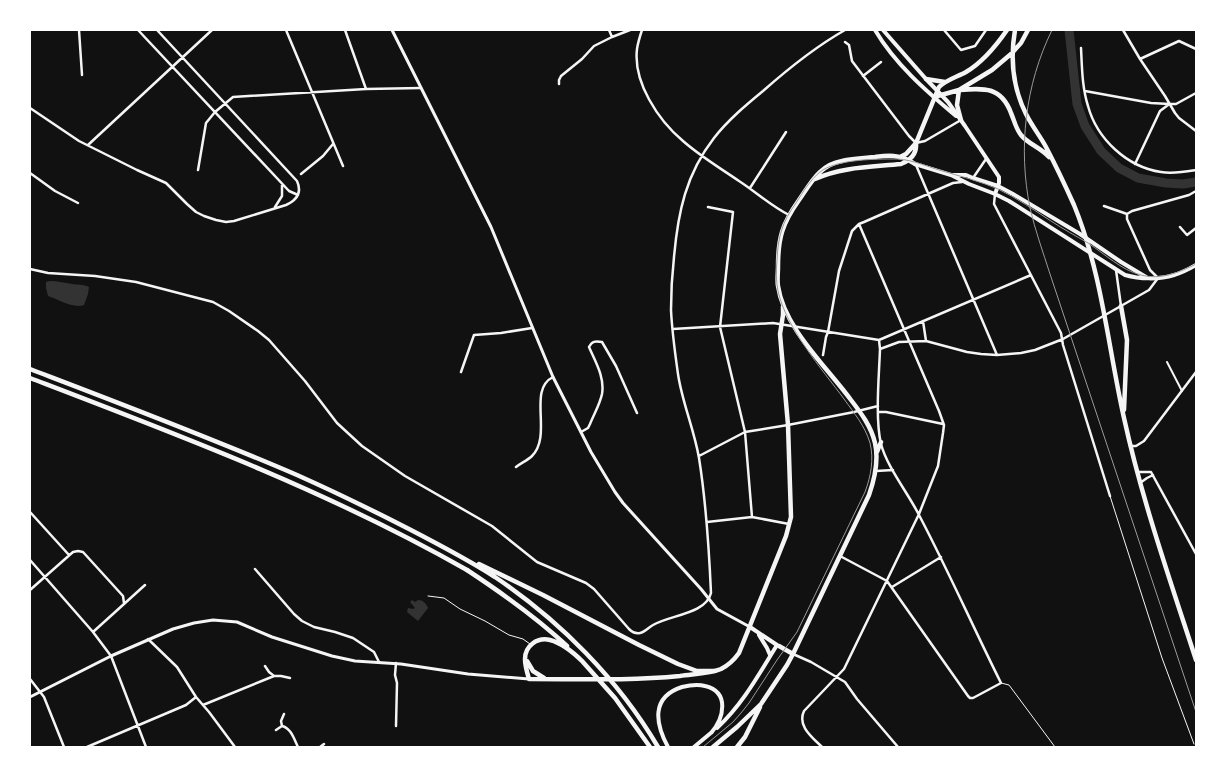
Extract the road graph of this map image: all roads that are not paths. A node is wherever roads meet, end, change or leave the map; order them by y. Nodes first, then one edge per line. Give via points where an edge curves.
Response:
1 (79, 30) edge
2 (138, 30) edge
3 (157, 30) edge
4 (212, 30) edge
5 (286, 30) edge
6 (346, 30) edge
7 (392, 30) edge
8 (609, 30) edge
9 (630, 30) edge
10 (642, 30) edge
11 (845, 30) edge
12 (875, 30) edge
13 (883, 30) edge
14 (944, 30) edge
15 (986, 30) edge
16 (1007, 30) edge
17 (1028, 30) edge
18 (1123, 30) edge
19 (1015, 31) edge
20 (612, 37) junction
21 (845, 42) dead end
22 (1081, 48) dead end
23 (1196, 49) edge
24 (183, 58) junction
25 (1140, 59) junction
26 (881, 62) dead end
27 (172, 67) junction
28 (82, 75) dead end
29 (863, 76) junction
30 (926, 79) junction
31 (944, 82) junction
32 (559, 84) dead end
33 (422, 88) junction
34 (366, 89) junction
35 (937, 90) junction
36 (959, 90) junction
37 (1085, 91) junction
38 (312, 92) junction
39 (1196, 93) edge
40 (941, 95) junction
41 (934, 97) junction
42 (225, 103) junction
43 (1169, 104) junction
44 (30, 108) edge
45 (215, 112) junction
46 (961, 120) junction
47 (1196, 131) edge
48 (786, 132) dead end
49 (916, 143) junction
50 (333, 144) junction
51 (88, 145) junction
52 (914, 154) junction
53 (702, 156) junction
54 (900, 157) junction
55 (987, 158) junction
56 (909, 160) junction
57 (900, 164) junction
58 (915, 164) junction
59 (1135, 164) junction
60 (343, 166) dead end
61 (1056, 166) junction
62 (198, 170) dead end
63 (1196, 170) edge
64 (30, 173) edge
65 (301, 174) dead end
66 (951, 175) junction
67 (973, 178) junction
68 (814, 180) junction
69 (280, 181) junction
70 (968, 184) junction
71 (998, 186) junction
72 (750, 188) junction
73 (1196, 191) edge
74 (928, 194) junction
75 (995, 194) junction
76 (298, 195) junction
77 (78, 203) dead end
78 (1104, 206) dead end
79 (708, 208) dead end
80 (273, 209) junction
81 (1127, 214) junction
82 (789, 215) junction
83 (859, 224) junction
84 (1180, 227) dead end
85 (1196, 228) edge
86 (1196, 265) edge
87 (30, 269) edge
88 (1116, 270) junction
89 (1031, 275) junction
90 (1148, 278) junction
91 (1158, 278) junction
92 (973, 300) junction
93 (782, 302) junction
94 (1121, 306) junction
95 (923, 321) junction
96 (781, 324) junction
97 (720, 326) junction
98 (794, 326) junction
99 (532, 328) junction
100 (673, 329) junction
101 (905, 329) junction
102 (828, 332) junction
103 (1062, 339) junction
104 (879, 340) junction
105 (909, 341) junction
106 (926, 341) junction
107 (880, 349) junction
108 (823, 354) dead end
109 (997, 355) junction
110 (1167, 362) dead end
111 (30, 369) edge
112 (461, 372) dead end
113 (1196, 372) edge
114 (553, 377) junction
115 (30, 378) edge
116 (1182, 391) junction
117 (878, 406) junction
118 (859, 411) junction
119 (878, 412) junction
120 (637, 413) dead end
121 (1123, 416) junction
122 (788, 425) junction
123 (944, 425) junction
124 (581, 432) junction
125 (745, 432) junction
126 (881, 442) junction
127 (1130, 446) junction
128 (877, 453) junction
129 (699, 456) junction
130 (516, 467) dead end
131 (893, 470) junction
132 (876, 471) junction
133 (1137, 472) junction
134 (1153, 475) junction
135 (1140, 483) junction
136 (1110, 496) joint
137 (30, 512) edge
138 (919, 514) junction
139 (752, 517) junction
140 (707, 522) junction
141 (790, 524) junction
142 (1196, 554) edge
143 (69, 556) junction
144 (840, 556) junction
145 (941, 557) junction
146 (464, 558) junction
147 (30, 560) edge
148 (255, 570) dead end
149 (45, 577) junction
150 (887, 581) junction
151 (145, 585) dead end
152 (892, 587) junction
153 (30, 590) edge
154 (428, 596) dead end
155 (710, 600) junction
156 (124, 604) junction
157 (750, 627) junction
158 (93, 632) junction
159 (758, 633) junction
160 (148, 639) junction
161 (531, 644) junction
162 (778, 645) junction
163 (793, 654) junction
164 (525, 655) junction
165 (111, 656) junction
166 (770, 656) junction
167 (1196, 660) edge
168 (379, 662) junction
169 (583, 662) junction
170 (396, 663) junction
171 (265, 666) dead end
172 (687, 668) junction
173 (715, 671) junction
174 (692, 674) junction
175 (274, 676) junction
176 (837, 677) junction
177 (290, 678) dead end
178 (30, 679) edge
179 (529, 679) junction
180 (545, 679) junction
181 (1001, 683) junction
182 (41, 692) junction
183 (196, 697) junction
184 (30, 698) edge
185 (761, 704) junction
186 (203, 705) junction
187 (284, 714) dead end
188 (138, 726) junction
189 (282, 726) junction
190 (396, 726) dead end
191 (276, 730) dead end
192 (712, 733) junction
193 (324, 744) dead end
194 (1194, 744) dead end
195 (667, 745) edge
196 (64, 747) edge
197 (87, 747) edge
198 (146, 747) edge
199 (236, 747) edge
200 (298, 747) edge
201 (320, 747) edge
202 (650, 747) edge
203 (658, 747) edge
204 (694, 747) edge
205 (713, 747) edge
206 (737, 747) edge
207 (822, 747) edge
208 (898, 747) edge
209 (1055, 747) edge

1 - 28 street
2 - 27 street
3 - 24 street
4 - 24 street
5 - 38 street
6 - 34 street
7 - 33 street
8 - 20 street
9 - 20 street
10 - 53 street via 637,49 638,65 646,92 663,120
11 - 53 street via 769,85 731,119
12 - 41 main road via 884,45
13 - 30 main road
14 - 15 street via 961,50 975,46
16 - 31 main road via 974,67
17 - 36 main road via 1021,43 1003,61
18 - 25 street
19 - 61 main road via 1012,56 1020,99
20 - 32 street via 594,46 561,76
21 - 29 street via 849,45 852,61
22 - 37 street
23 - 25 street via 1179,41
24 - 27 street
24 - 42 street
25 - 43 street
26 - 29 street
27 - 45 street
27 - 51 street
29 - 49 street
30 - 31 main road
30 - 35 main road
31 - 35 main road
33 - 34 street
33 - 99 street via 496,236
34 - 38 street
35 - 40 main road
35 - 41 main road
36 - 40 main road
36 - 46 main road via 957,106
36 - 61 main road via 980,89 998,94 1006,101 1021,136 1042,150
37 - 43 street
37 - 59 street via 1088,107 1104,137 1115,150
38 - 42 street via 238,96
38 - 50 street
39 - 43 street via 1176,104
40 - 41 main road
40 - 46 main road
41 - 46 main road
41 - 49 main road
42 - 45 street
42 - 76 street via 297,181
43 - 47 street via 1179,118
43 - 59 street via 1160,111
44 - 51 street
45 - 62 street via 206,123
45 - 69 street
46 - 49 street
46 - 55 main road
48 - 72 street
49 - 52 main road
49 - 54 main road
50 - 60 street
50 - 65 street
51 - 80 street via 166,183 204,216 226,222
52 - 56 main road
52 - 58 main road
53 - 72 street
53 - 100 street via 681,208 672,280
54 - 56 main road
54 - 68 main road via 891,155 836,162 823,168
55 - 67 street
55 - 71 main road via 999,178
56 - 57 main road
56 - 58 main road
57 - 58 main road
57 - 68 main road via 842,170
58 - 66 main road
58 - 74 street
59 - 63 street via 1160,172
61 - 121 main road via 1074,206 1096,274
64 - 77 street
66 - 67 main road
66 - 70 main road
67 - 71 main road
68 - 82 main road
69 - 76 street
69 - 80 street via 282,196
70 - 74 street via 953,183
70 - 75 main road
71 - 75 main road
71 - 90 main road
72 - 82 street
73 - 81 street
74 - 83 street
74 - 92 street
75 - 88 main road
75 - 89 street via 994,204
76 - 80 street via 290,203
78 - 81 street
79 - 97 street via 733,212
81 - 91 street via 1150,270
82 - 93 main road via 781,232 779,248 778,286
83 - 101 street
83 - 102 street via 852,231 839,271
84 - 85 street via 1187,236
86 - 91 main road
87 - 155 street via 136,282 213,302 229,311 269,340 337,423 362,446 492,526 537,562 594,589 633,632 639,634 654,624 701,607
88 - 90 main road
88 - 94 street
89 - 92 street
89 - 103 street
90 - 91 main road
91 - 94 street via 1150,290
92 - 95 street
92 - 109 street
93 - 96 main road
93 - 98 main road
94 - 103 street
94 - 121 main road via 1127,340
95 - 101 street
95 - 106 street
96 - 97 street
96 - 98 street
96 - 122 main road
97 - 100 street
97 - 125 street
98 - 102 street
98 - 118 main road
99 - 112 street via 474,335
99 - 114 street
100 - 129 street via 678,377
101 - 104 street
101 - 105 street
102 - 104 street
102 - 108 street
103 - 109 street via 1035,350
103 - 136 street
104 - 107 street
105 - 106 street
105 - 107 street
105 - 123 street
106 - 109 street via 967,352
107 - 117 street
110 - 116 street
111 - 146 main road via 261,460 383,515
113 - 116 street
114 - 124 street
114 - 130 street via 541,392 539,443 533,455
115 - 169 main road via 265,470 424,545 529,613
116 - 127 street via 1144,441
117 - 118 street
117 - 119 street
118 - 122 street
118 - 128 main road via 873,435
119 - 123 street
119 - 126 street
120 - 124 street via 602,342 594,341 589,347 602,379 602,393 588,428
121 - 127 main road
122 - 125 street
122 - 141 main road
123 - 138 street via 938,466
124 - 155 street via 623,503
125 - 129 street
125 - 139 street
126 - 128 main road
126 - 131 street
127 - 133 main road
128 - 132 main road
129 - 140 street
131 - 132 street
131 - 138 street
132 - 144 main road via 869,495
133 - 134 street via 1151,472
133 - 135 main road
134 - 135 street
134 - 142 street
135 - 167 main road
136 - 194 lane via 1162,658
137 - 143 street
138 - 145 street
138 - 150 street
139 - 140 street
139 - 141 street
140 - 155 street
141 - 157 main road
143 - 149 street
143 - 156 street via 73,552 83,552 123,596
144 - 150 street
144 - 163 main road
145 - 152 street
145 - 181 street
146 - 172 main road
146 - 203 main road via 564,632 626,698
147 - 149 street
148 - 168 street via 302,621 353,638 374,652
149 - 153 street
149 - 158 street
150 - 152 street
150 - 176 street via 844,669
151 - 156 street
152 - 181 street via 970,698
154 - 161 lane via 444,598 460,610
155 - 157 street via 717,608
156 - 158 street
157 - 159 main road
157 - 173 main road via 734,659
158 - 165 street
159 - 162 main road
159 - 166 main road
160 - 165 street
160 - 168 street via 194,623 214,620 237,622 332,656
160 - 183 street via 177,667
161 - 164 main road
161 - 169 main road via 540,639 552,640
162 - 163 main road
162 - 166 main road
163 - 176 street
163 - 185 main road
164 - 179 main road
164 - 180 main road via 530,668
165 - 182 street
165 - 188 street
166 - 192 main road via 740,704
168 - 170 street
169 - 202 main road via 615,698
170 - 179 street
170 - 190 street
171 - 175 street
172 - 173 main road
172 - 174 main road
173 - 174 main road
174 - 180 main road via 634,679
175 - 177 street
175 - 186 street
176 - 207 street via 801,718 804,728
176 - 208 street via 845,682
178 - 182 street
179 - 180 main road
181 - 209 lane via 1009,685
182 - 184 street
182 - 196 street
183 - 186 street
183 - 188 street via 186,705
185 - 205 main road
185 - 206 main road
186 - 199 street
187 - 189 street
188 - 197 street
188 - 198 street
189 - 191 street
189 - 200 street via 290,731
192 - 195 main road via 721,716 721,699 709,687 690,686 671,692 659,707 658,724
192 - 204 main road
193 - 201 street

